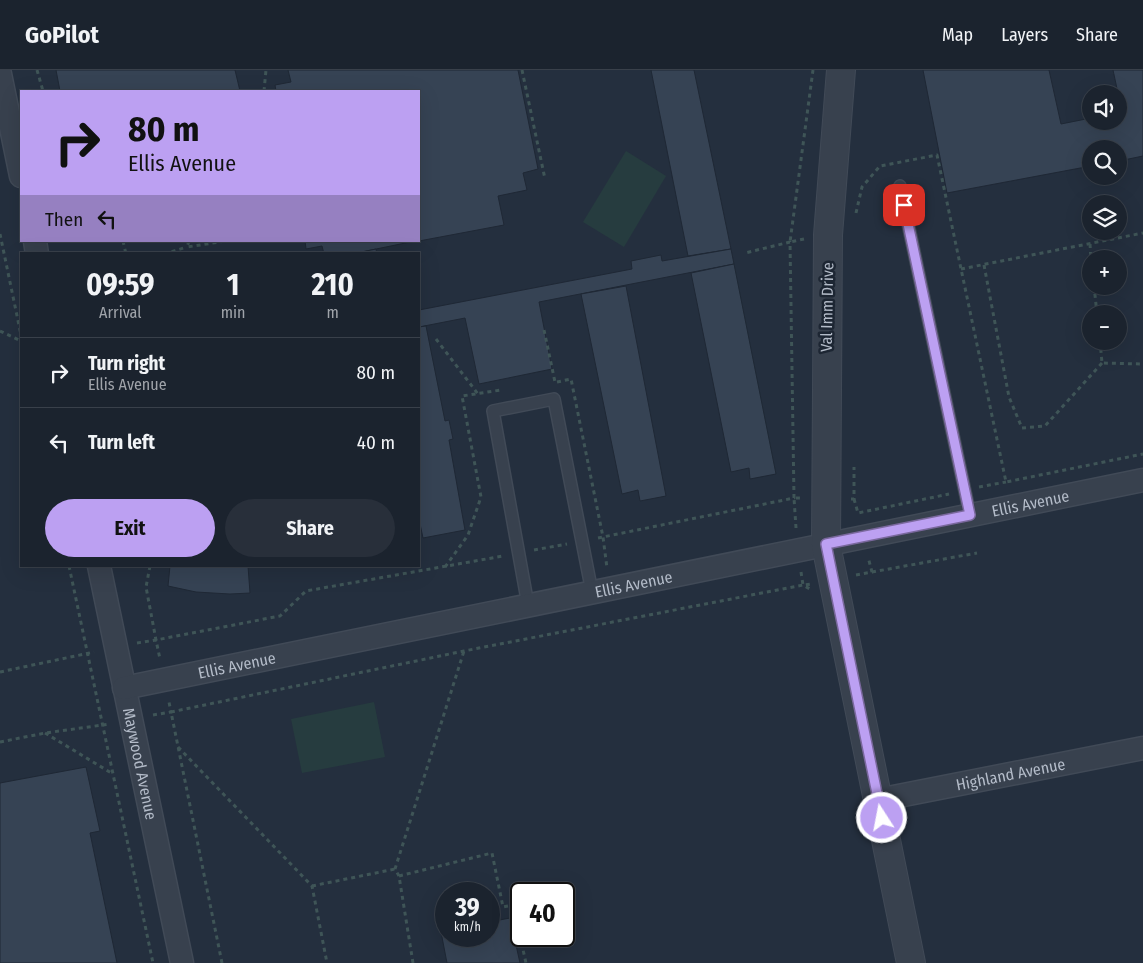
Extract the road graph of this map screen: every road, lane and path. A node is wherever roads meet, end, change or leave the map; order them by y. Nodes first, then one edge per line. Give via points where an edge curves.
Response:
1 (37, 70) edge
2 (266, 70) edge
3 (522, 70) edge
4 (841, 70) edge
5 (0, 74) edge
6 (43, 90) edge
7 (264, 90) edge
8 (20, 171) edge
9 (545, 179) dead end
10 (900, 186) dead end
11 (854, 222) dead end
12 (1143, 233) edge
13 (0, 234) edge
14 (189, 242) edge
15 (220, 242) edge
16 (1090, 244) junction
17 (187, 247) junction
18 (1090, 250) edge
19 (171, 252) edge
20 (745, 253) dead end
21 (984, 265) junction
22 (961, 269) junction
23 (20, 330) edge
24 (544, 330) dead end
25 (0, 331) edge
26 (436, 339) dead end
27 (20, 341) edge
28 (1101, 350) edge
29 (1102, 363) junction
30 (1143, 364) edge
31 (555, 382) junction
32 (546, 383) dead end
33 (507, 389) dead end
34 (478, 394) junction
35 (1143, 454) edge
36 (1143, 480) edge
37 (1006, 482) junction
38 (965, 490) junction
39 (854, 499) dead end
40 (970, 515) junction
41 (602, 537) junction
42 (582, 541) junction
43 (826, 544) junction
44 (519, 553) junction
45 (977, 553) dead end
46 (70, 567) edge
47 (99, 567) edge
48 (150, 567) edge
49 (445, 567) junction
50 (872, 572) dead end
51 (601, 590) junction
52 (817, 594) dead end
53 (528, 605) junction
54 (612, 623) junction
55 (464, 650) junction
56 (88, 653) junction
57 (0, 672) edge
58 (124, 688) junction
59 (171, 712) junction
60 (130, 720) junction
61 (103, 725) junction
62 (44, 733) junction
63 (0, 742) edge
64 (178, 747) junction
65 (1143, 748) edge
66 (113, 774) junction
67 (878, 800) junction
68 (395, 869) junction
69 (399, 876) junction
70 (312, 886) junction
71 (153, 963) edge
72 (182, 963) edge
73 (222, 963) edge
74 (327, 963) edge
75 (413, 963) edge
76 (526, 963) edge
77 (911, 963) edge

1 - 6 path
2 - 7 path
3 - 9 path
4 - 43 street, Val Imm Drive via 828,235
5 - 8 street
10 - 38 lane
11 - 22 path via 862,187 880,166 937,155
12 - 16 path
13 - 23 path
14 - 17 path
15 - 17 path
16 - 18 path
16 - 21 path
17 - 19 path
20 - 41 path via 790,242 794,498
21 - 22 path
21 - 29 path via 1009,397 1022,428 1045,426
22 - 37 path
24 - 31 path
25 - 27 path
26 - 34 path
28 - 29 path
29 - 30 path
31 - 32 path
31 - 41 path via 571,379
33 - 34 path
34 - 49 path via 462,396 481,497 468,535
35 - 37 path
36 - 40 street, Ellis Avenue
37 - 38 path
38 - 39 path via 858,513
38 - 40 lane
40 - 43 street, Ellis Avenue
41 - 42 path
41 - 51 path
42 - 44 path
42 - 44 lane via 554,399 493,411
42 - 51 lane
43 - 51 street, Ellis Avenue
43 - 67 street, Val Imm Drive
44 - 49 path
44 - 53 lane
45 - 50 path
46 - 56 path
47 - 58 street, Maywood Avenue
48 - 49 path via 146,587 156,640 280,616 306,591
51 - 53 street, Ellis Avenue
51 - 54 path
52 - 54 path via 803,585
53 - 58 street, Ellis Avenue
54 - 55 path
55 - 59 path
55 - 68 path
56 - 57 path
56 - 61 path
58 - 60 street, Maywood Avenue
59 - 60 path
59 - 64 path
60 - 61 path
60 - 72 street, Maywood Avenue
61 - 62 path
61 - 66 path
62 - 63 path
62 - 66 path
64 - 70 path
64 - 73 path
65 - 67 street, Highland Avenue
66 - 71 path
67 - 77 street, Val Imm Drive
68 - 69 path
68 - 70 path
69 - 75 path
69 - 76 path via 492,854 503,907 513,905
70 - 74 path

